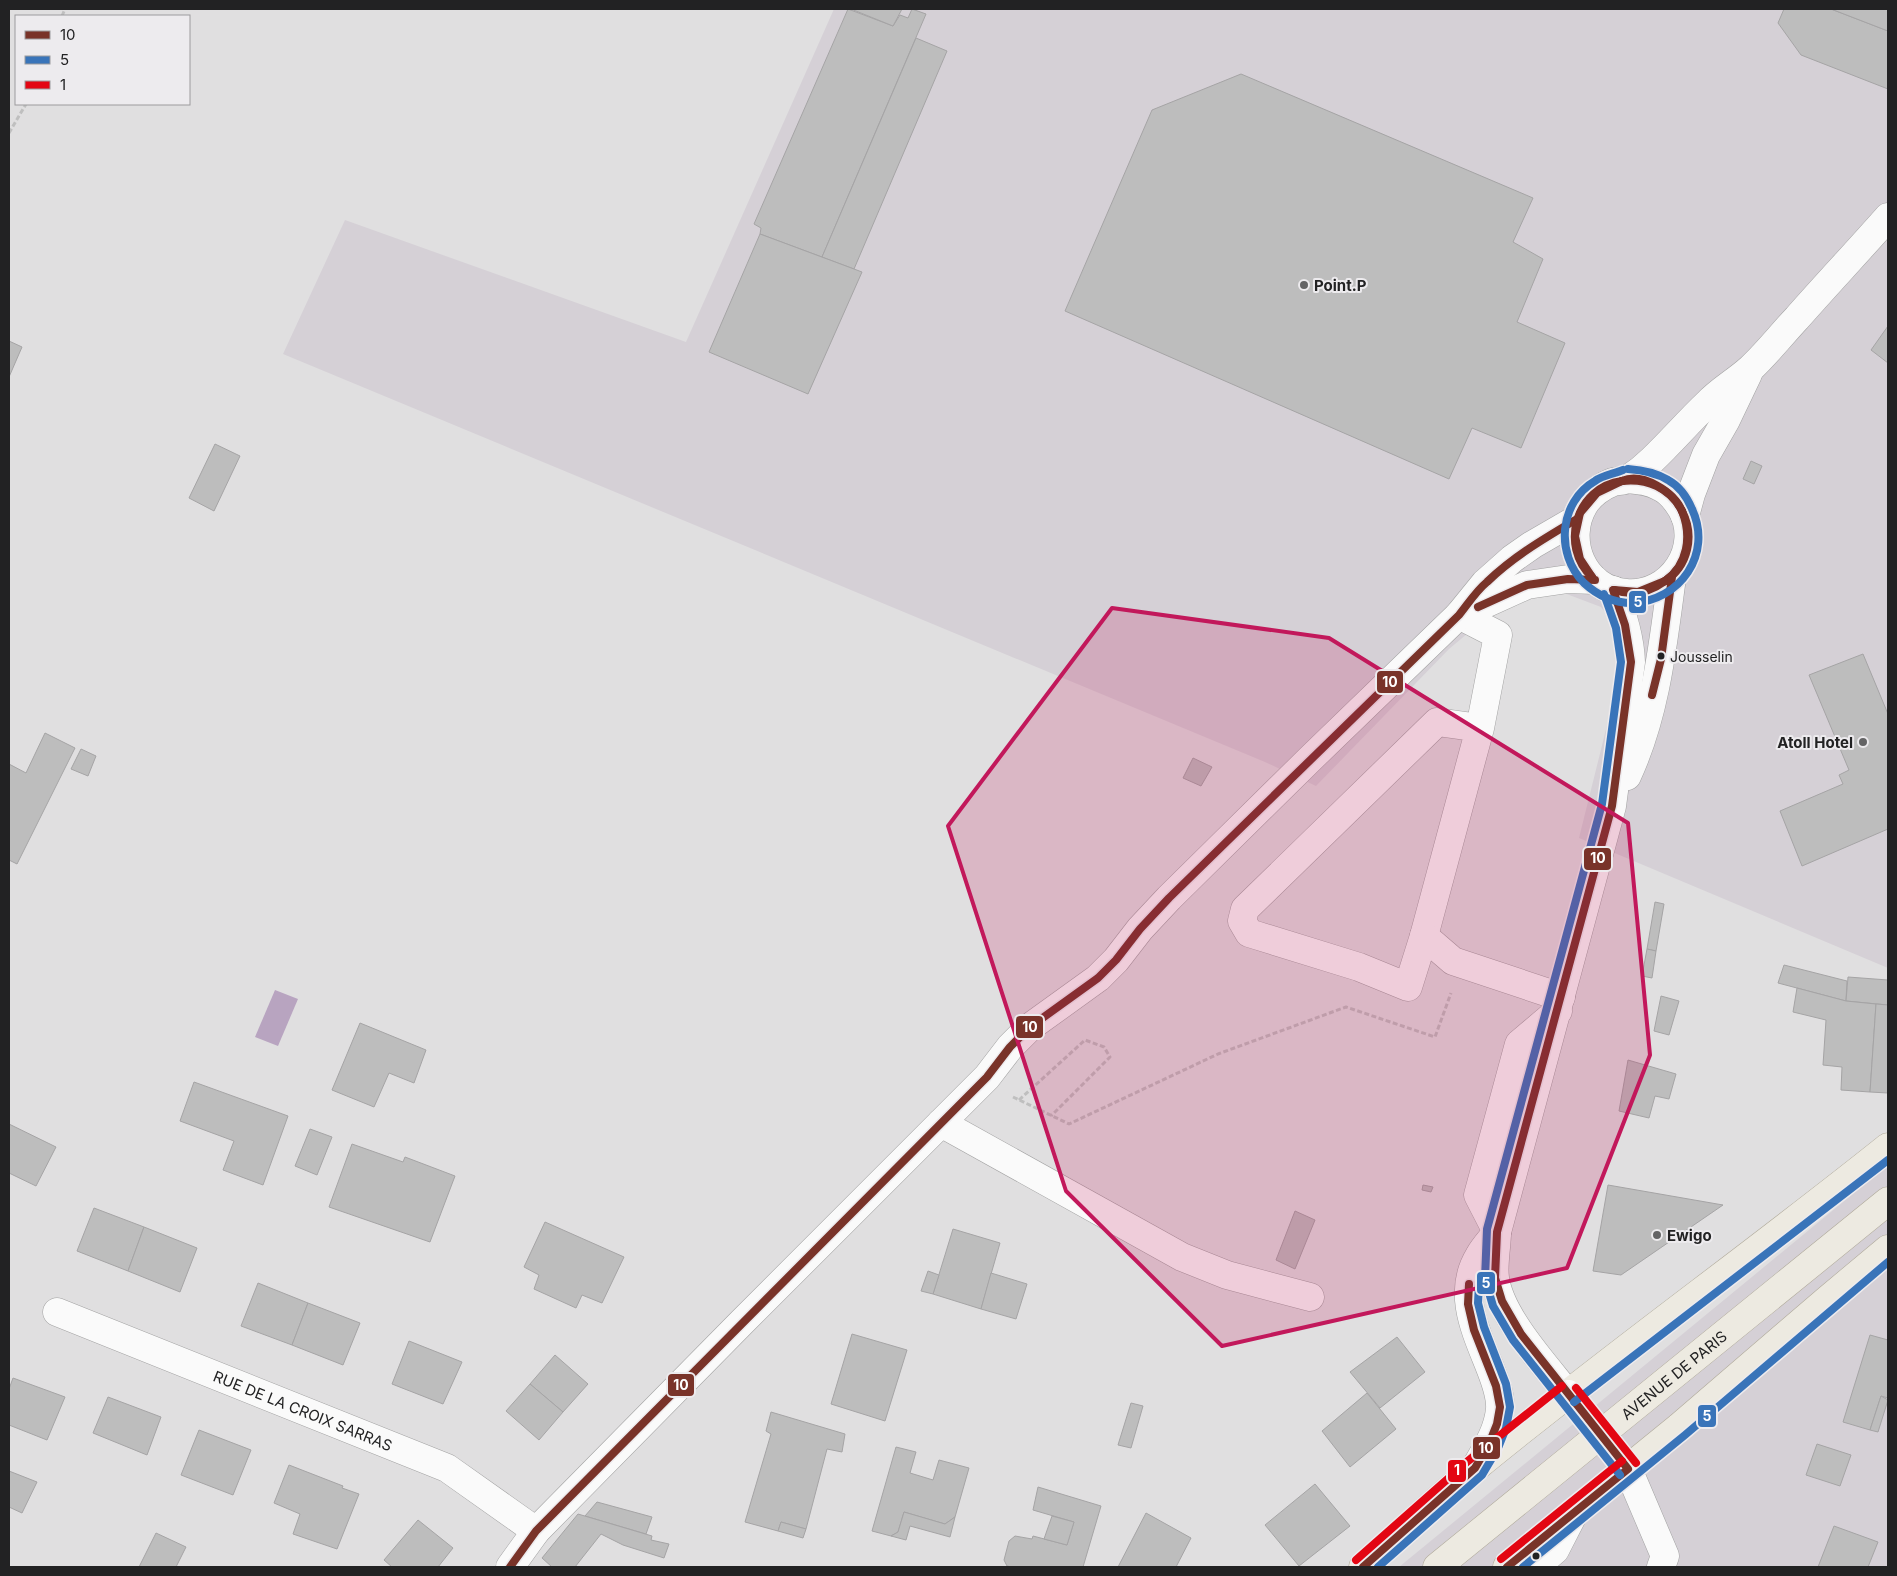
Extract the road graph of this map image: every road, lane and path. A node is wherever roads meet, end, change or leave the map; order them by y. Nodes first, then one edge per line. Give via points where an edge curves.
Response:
1 (25, 105) edge
2 (9, 133) edge
3 (1888, 217) edge
4 (1751, 368) junction
5 (1628, 479) junction
6 (1685, 516) junction
7 (1577, 519) junction
8 (1672, 577) junction
9 (1604, 585) junction
10 (1459, 615) junction
11 (1480, 728) junction
12 (1612, 806) junction
13 (1424, 936) junction
14 (1453, 986) dead end
15 (1559, 1004) junction
16 (1052, 1116) junction
17 (941, 1123) junction
18 (1888, 1147) edge
19 (1888, 1201) edge
20 (1497, 1232) junction
21 (1888, 1249) edge
22 (1310, 1298) dead end
23 (57, 1312) dead end
24 (1568, 1394) junction
25 (1475, 1468) junction
26 (1628, 1469) junction
27 (1574, 1513) junction
28 (536, 1531) junction
29 (510, 1567) edge
30 (1363, 1567) edge
31 (1437, 1567) edge
32 (1508, 1567) edge
33 (1534, 1567) edge
34 (1661, 1567) edge

1 - 2 path
3 - 4 street
4 - 5 street via 1708,402 1650,462
4 - 6 street via 1706,455
5 - 6 street via 1662,487 1675,499
5 - 7 street via 1611,483 1596,492
6 - 8 street via 1689,531 1688,549
7 - 9 street via 1574,535 1576,552 1584,567
7 - 10 street via 1512,559 1485,583
8 - 9 street via 1657,587 1639,592 1626,593
8 - 12 street via 1661,659 1639,751
9 - 10 street via 1568,579 1527,585
9 - 12 street via 1623,614 1631,662
10 - 11 street via 1498,635
10 - 17 street via 1169,898 1098,978 1030,1027
11 - 13 street
11 - 13 street via 1437,722 1245,909 1242,921 1249,933 1359,966 1408,987
12 - 15 street
13 - 15 street via 1453,961
14 - 16 path via 1435,1037 1346,1008 1218,1054 1069,1124
15 - 20 street
16 - 16 path via 1019,1100 1085,1040 1104,1047 1110,1057
17 - 22 street via 1182,1257 1227,1275
17 - 28 street
18 - 24 main road
19 - 31 main road, AVENUE DE PARIS
20 - 24 street via 1495,1278 1502,1301 1521,1334
20 - 25 street via 1478,1257 1469,1281 1468,1304 1472,1322 1496,1386 1500,1407 1489,1444
21 - 26 main road
23 - 28 street, RUE DE LA CROIX SARRAS via 447,1468
24 - 25 main road
24 - 26 street, bridge
25 - 30 main road
26 - 27 main road
26 - 34 street via 1665,1556
27 - 32 main road
27 - 33 street via 1555,1550
28 - 29 street

